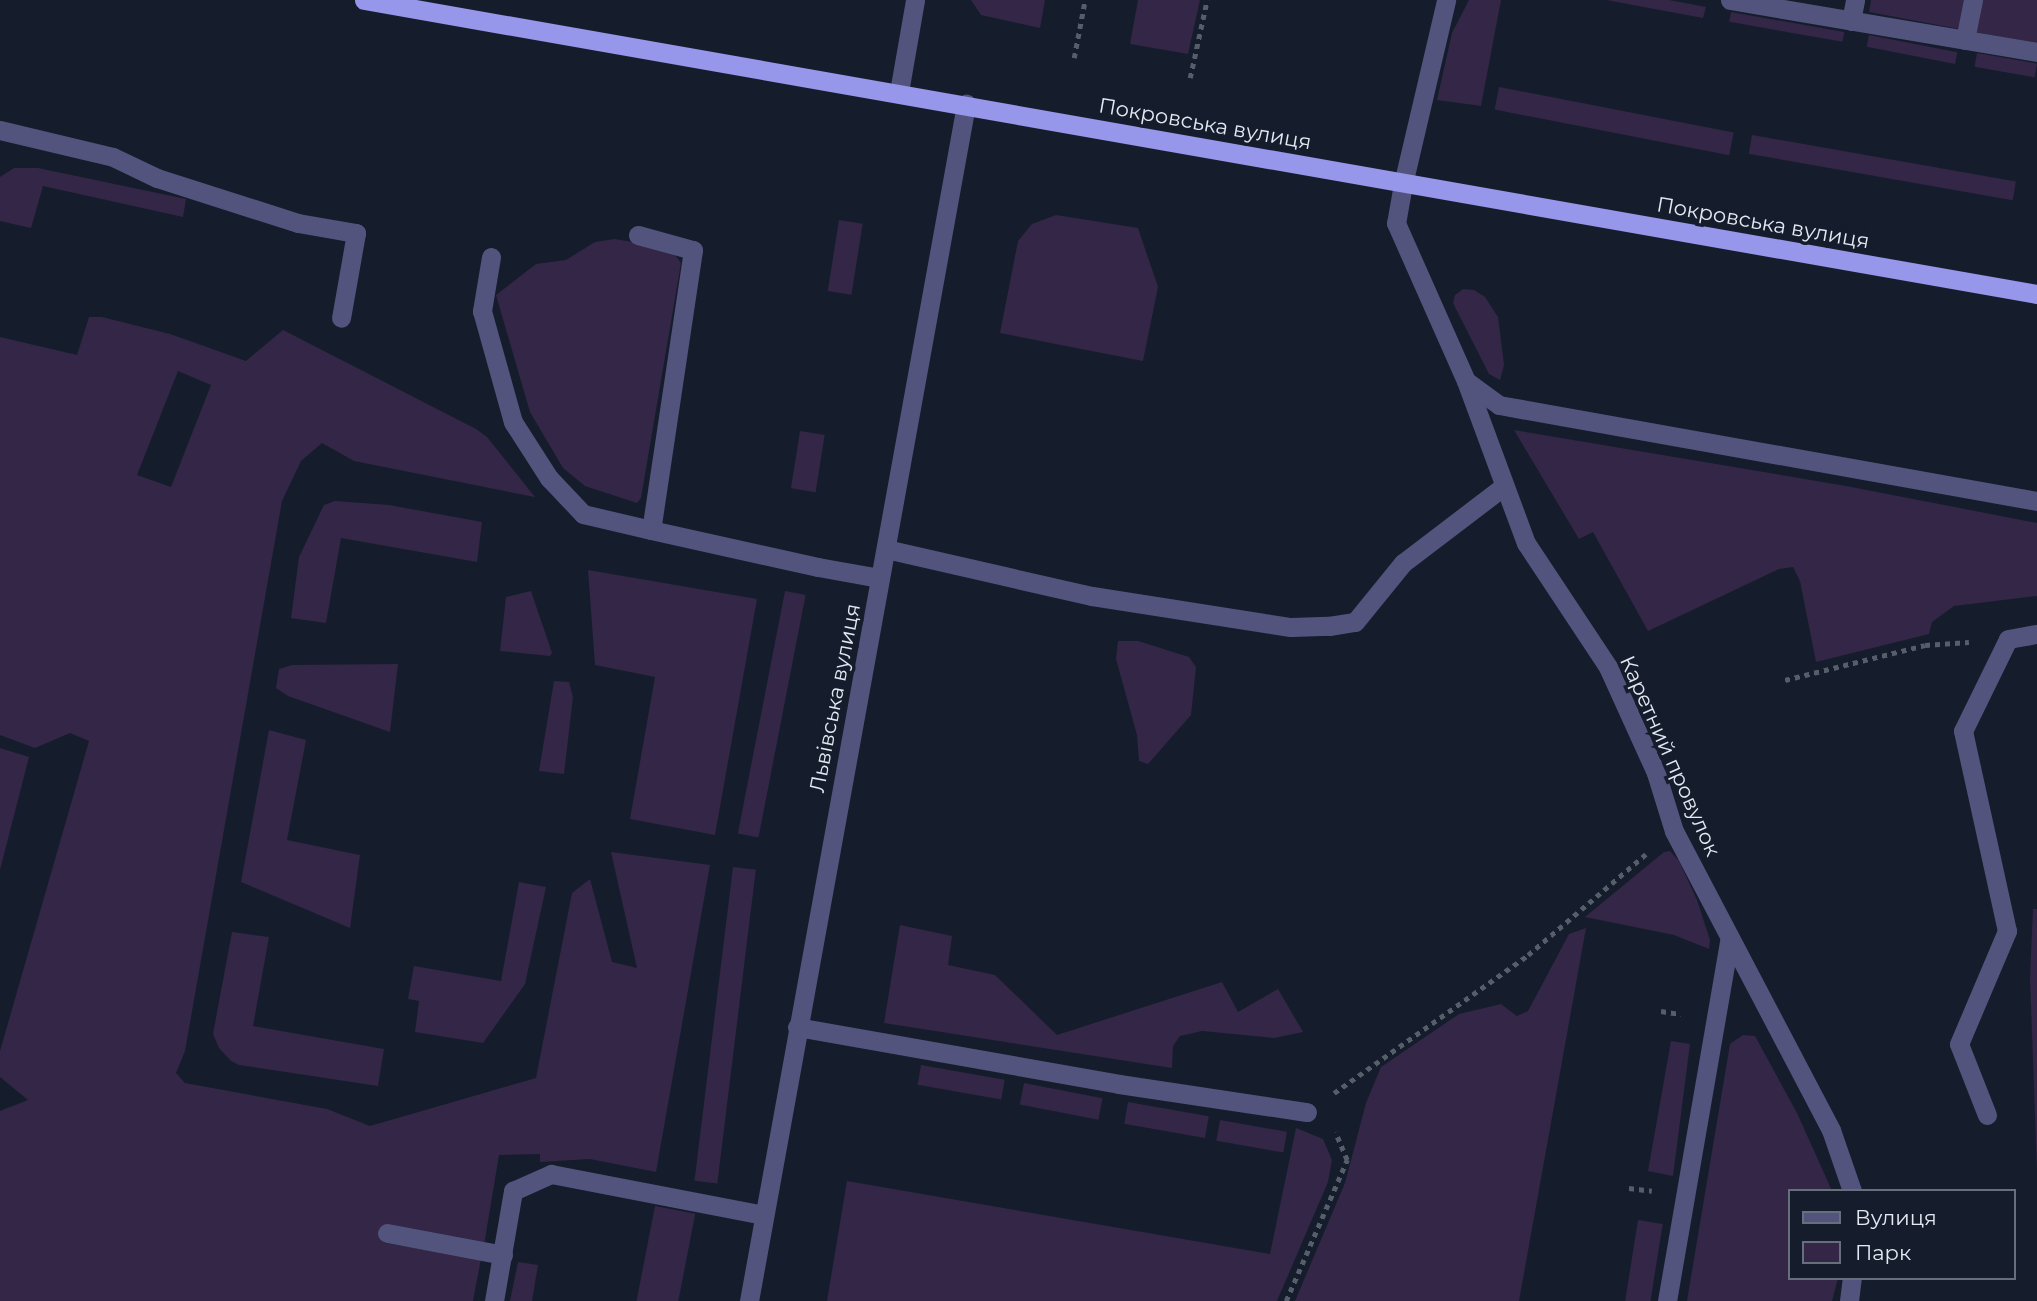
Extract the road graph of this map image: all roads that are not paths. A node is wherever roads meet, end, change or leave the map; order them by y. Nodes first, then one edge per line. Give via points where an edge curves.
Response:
1 (364, 0) edge
2 (915, 0) edge
3 (1446, 0) edge
4 (1730, 0) edge
5 (1855, 0) edge
6 (1973, 0) edge
7 (1851, 21) junction
8 (1965, 40) junction
9 (2037, 52) edge
10 (899, 92) junction
11 (965, 104) junction
12 (0, 130) edge
13 (1403, 184) junction
14 (638, 235) dead end
15 (491, 257) dead end
16 (2037, 294) edge
17 (341, 318) dead end
18 (1466, 381) junction
19 (1504, 486) junction
20 (2037, 501) edge
21 (651, 530) junction
22 (886, 549) junction
23 (880, 578) junction
24 (2037, 634) edge
25 (1730, 938) junction
26 (797, 1027) junction
27 (1307, 1112) road end
28 (1987, 1115) dead end
29 (1851, 1189) edge
30 (763, 1215) junction
31 (387, 1233) dead end
32 (503, 1255) junction
33 (1852, 1280) edge
34 (494, 1301) edge
35 (749, 1301) edge
36 (1667, 1301) edge
37 (1849, 1301) edge

1 - 10 highway, Покровська вулиця
2 - 10 street
3 - 13 street, Каретний провулок
4 - 7 street
5 - 7 street
6 - 8 street
7 - 8 street
8 - 9 street
10 - 11 highway, Покровська вулиця
11 - 13 highway, Покровська вулиця
11 - 22 street, Львівська вулиця
12 - 17 street via 113,156 157,178 298,223 356,233
13 - 16 highway, Покровська вулиця
13 - 18 street, Каретний провулок via 1396,223
14 - 21 street via 693,250
15 - 21 street via 482,311 513,422 549,478 583,513
18 - 19 street, Каретний провулок
18 - 20 street via 1499,405
19 - 22 street via 1403,563 1356,622 1329,626 1291,627 1092,596
19 - 25 street, Каретний провулок via 1526,543 1608,667 1656,773 1674,831
21 - 23 street
22 - 23 street, Львівська вулиця
23 - 26 street, Львівська вулиця
24 - 28 street via 2008,639 1963,731 2007,930 1959,1044
25 - 29 street, Каретний провулок via 1831,1130
25 - 36 street
26 - 27 street
26 - 30 street, Львівська вулиця
30 - 32 street via 551,1174 513,1191
30 - 35 street, Львівська вулиця
31 - 32 street
32 - 34 street
33 - 37 street

